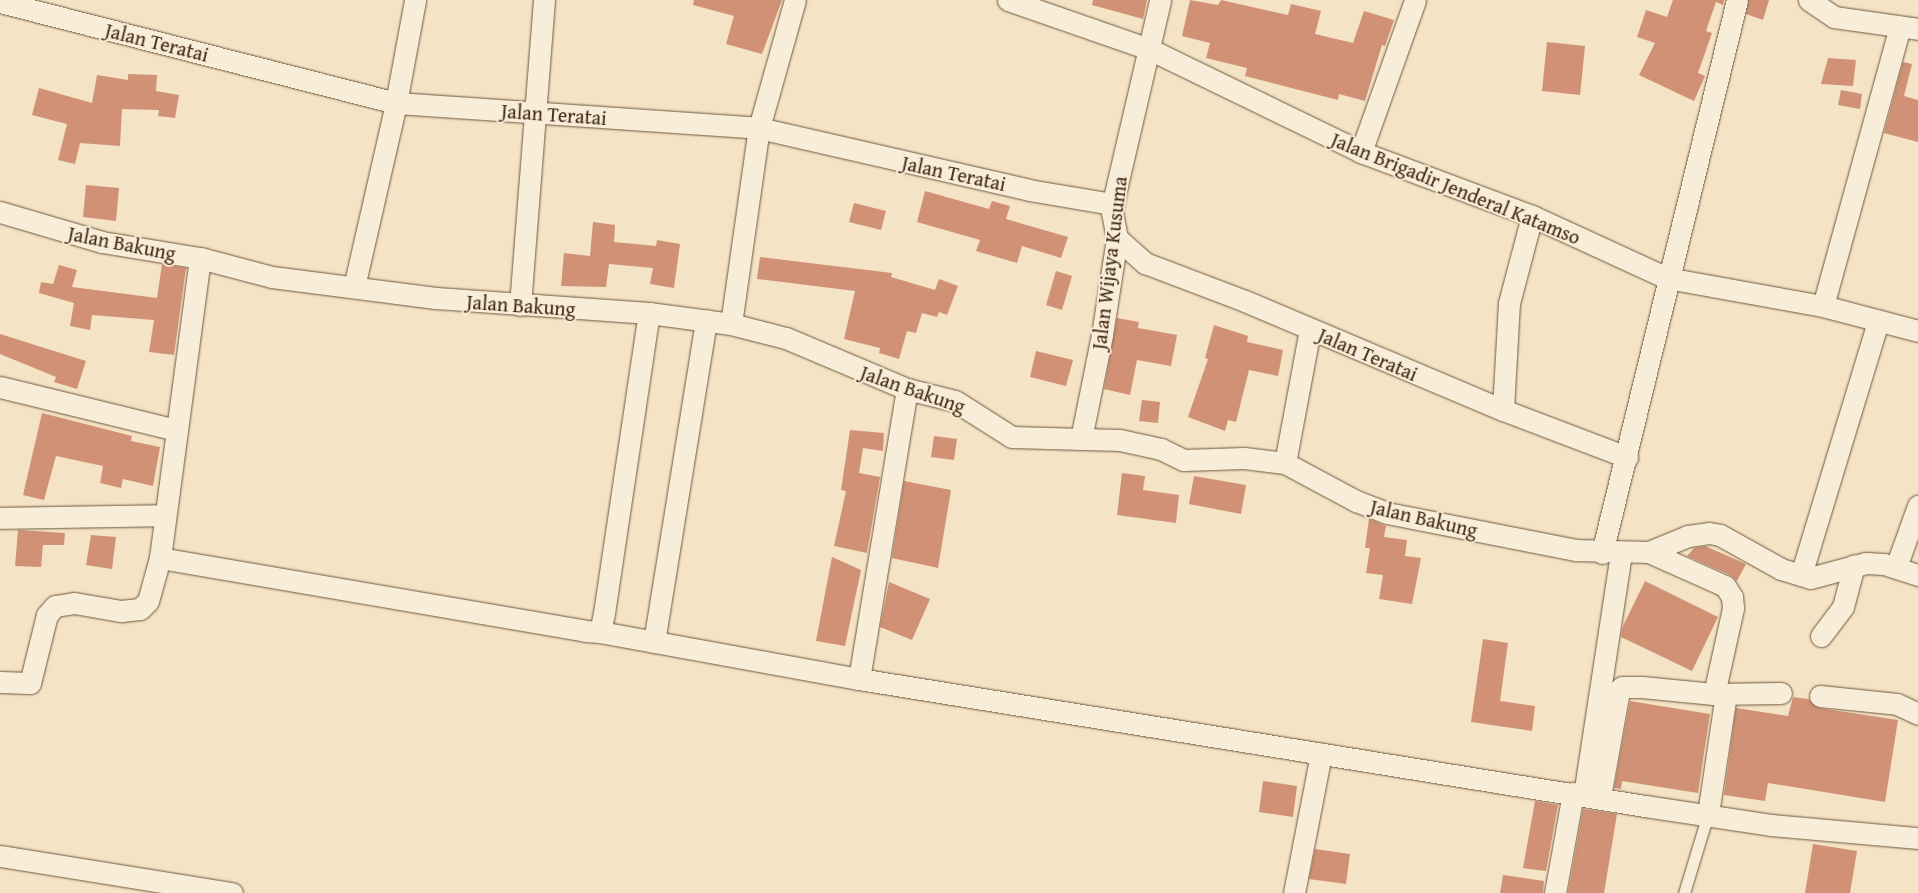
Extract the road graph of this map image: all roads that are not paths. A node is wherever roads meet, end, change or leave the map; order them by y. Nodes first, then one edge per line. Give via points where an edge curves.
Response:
1 (415, 0) edge
2 (544, 0) edge
3 (795, 0) edge
4 (1008, 0) edge
5 (1160, 0) edge
6 (1415, 0) edge
7 (1737, 0) edge
8 (1809, 0) edge
9 (0, 2) edge
10 (1909, 28) edge
11 (1149, 49) junction
12 (396, 103) junction
13 (535, 112) junction
14 (759, 128) junction
15 (1361, 152) junction
16 (1113, 204) junction
17 (0, 212) edge
18 (1532, 216) junction
19 (1116, 238) junction
20 (200, 258) junction
21 (1667, 278) junction
22 (354, 287) junction
23 (520, 305) junction
24 (1823, 306) junction
25 (650, 313) junction
26 (706, 320) junction
27 (1878, 321) junction
28 (731, 324) junction
29 (1310, 330) junction
30 (1918, 331) edge
31 (0, 387) edge
32 (907, 389) junction
33 (1503, 410) junction
34 (177, 430) junction
35 (1081, 438) junction
36 (1626, 456) junction
37 (1285, 463) junction
38 (1918, 506) edge
39 (165, 515) junction
40 (0, 518) edge
41 (1650, 552) junction
42 (1612, 553) junction
43 (160, 558) junction
44 (1854, 565) junction
45 (1896, 567) junction
46 (1801, 575) junction
47 (1918, 575) edge
48 (600, 632) junction
49 (1821, 636) dead end
50 (654, 642) junction
51 (858, 680) junction
52 (0, 682) edge
53 (1781, 693) dead end
54 (1720, 694) junction
55 (1820, 696) dead end
56 (1918, 714) edge
57 (1321, 754) junction
58 (1586, 795) junction
59 (1708, 814) junction
60 (1918, 836) edge
61 (0, 856) edge
62 (232, 893) edge
63 (1294, 893) edge
64 (1555, 893) edge
65 (1684, 893) edge

1 - 12 street
2 - 13 street
3 - 14 street
4 - 11 street, Jalan Brigadir Jenderal Katamso
5 - 11 street, Jalan Wijaya Kusuma
6 - 15 street
7 - 21 street
8 - 10 street via 1834,17
9 - 12 street, Jalan Teratai
10 - 24 street
11 - 15 street, Jalan Brigadir Jenderal Katamso
11 - 16 street, Jalan Wijaya Kusuma
12 - 13 street, Jalan Teratai
12 - 22 street
13 - 14 street, Jalan Teratai
13 - 23 street
14 - 16 street, Jalan Teratai via 1029,190
14 - 28 street
15 - 18 street, Jalan Brigadir Jenderal Katamso
16 - 19 street, Jalan Wijaya Kusuma
17 - 20 street, Jalan Bakung via 102,242
18 - 21 street, Jalan Brigadir Jenderal Katamso
18 - 33 street via 1509,303
19 - 29 street, Jalan Teratai via 1145,263
19 - 35 street, Jalan Wijaya Kusuma via 1102,335
20 - 22 street, Jalan Bakung via 272,277
20 - 34 street
21 - 24 street, Jalan Brigadir Jenderal Katamso
21 - 36 street
22 - 23 street, Jalan Bakung
23 - 25 street, Jalan Bakung
24 - 27 street, Jalan Brigadir Jenderal Katamso
25 - 26 street, Jalan Bakung
25 - 48 street
26 - 28 street, Jalan Bakung
26 - 50 street
27 - 30 street, Jalan Brigadir Jenderal Katamso
27 - 46 street
28 - 32 street, Jalan Bakung via 786,338
29 - 33 street, Jalan Teratai
29 - 37 street
31 - 34 street
32 - 35 street, Jalan Bakung via 955,401 1012,437
32 - 51 street
33 - 36 street, Jalan Teratai
34 - 39 street
35 - 37 street, Jalan Bakung via 1132,442 1161,449 1184,460 1244,458
36 - 42 street
37 - 42 street, Jalan Bakung via 1356,501 1388,513 1576,550
38 - 45 street
39 - 40 street
39 - 43 street
41 - 42 street, Jalan Bakung
41 - 46 street, Jalan Bakung via 1688,536 1709,533 1720,535 1781,569
41 - 54 street via 1730,591 1733,608
42 - 58 street
43 - 48 street
43 - 52 street via 148,601 140,609 121,611 74,603 55,606 47,615 30,684
44 - 45 street, Jalan Bakung via 1866,563
44 - 46 street, Jalan Bakung via 1821,578
44 - 49 street via 1843,607
45 - 47 street, Jalan Bakung
48 - 50 street
50 - 51 street
51 - 57 street
53 - 54 street
54 - 58 street via 1622,687
54 - 59 street
55 - 56 street via 1897,704
57 - 58 street
57 - 63 street
58 - 59 street
58 - 64 street
59 - 60 street via 1771,825
59 - 65 lane
61 - 62 street

